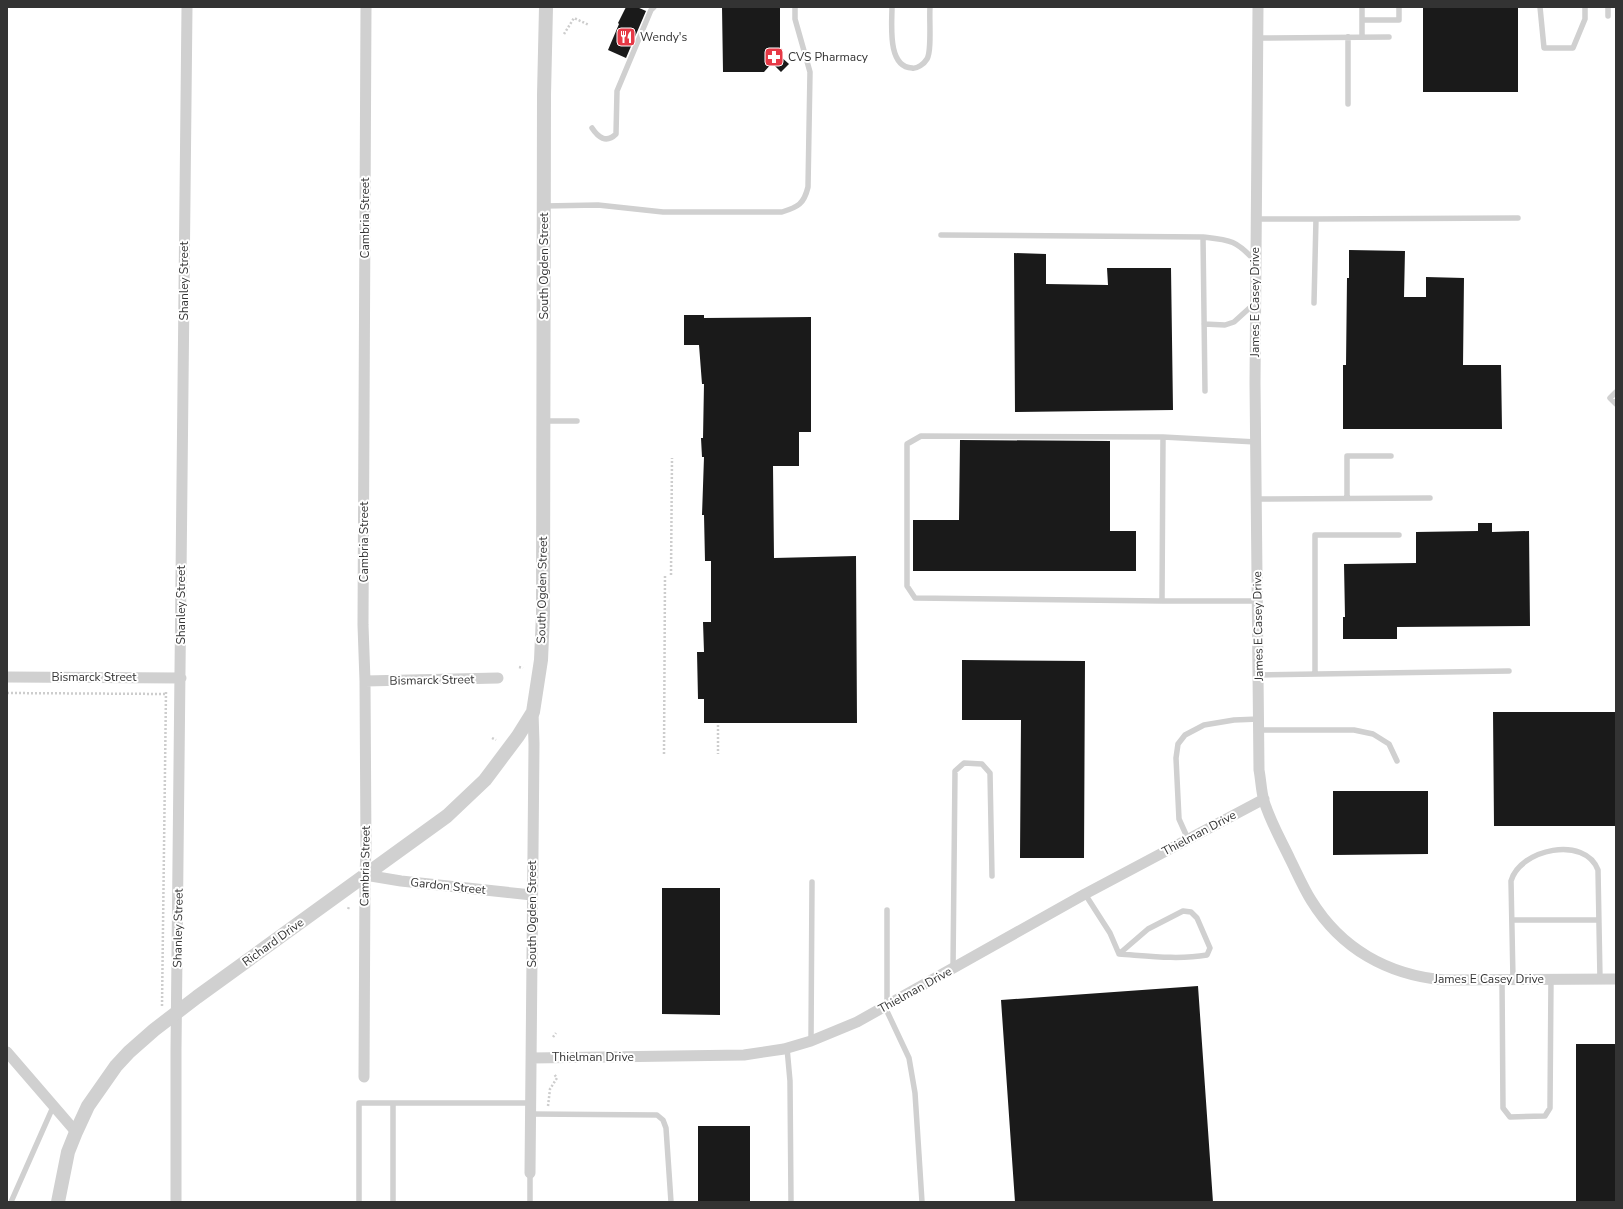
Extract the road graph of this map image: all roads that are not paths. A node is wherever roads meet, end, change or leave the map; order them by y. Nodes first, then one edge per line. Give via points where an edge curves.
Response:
1 (187, 7) edge
2 (366, 7) edge
3 (547, 7) edge
4 (654, 7) edge
5 (795, 7) edge
6 (892, 7) edge
7 (930, 7) edge
8 (1258, 7) edge
9 (1362, 7) edge
10 (1399, 7) edge
11 (1540, 7) edge
12 (1585, 7) edge
13 (1608, 7) edge
14 (1608, 16) dead end
15 (1362, 20) junction
16 (1348, 37) junction
17 (1362, 37) junction
18 (1389, 37) dead end
19 (1258, 38) junction
20 (1348, 104) dead end
21 (592, 128) dead end
22 (544, 206) junction
23 (1518, 218) dead end
24 (1256, 219) junction
25 (1316, 219) junction
26 (941, 235) dead end
27 (1203, 237) junction
28 (1256, 261) junction
29 (1255, 303) junction
30 (1314, 303) dead end
31 (1204, 324) junction
32 (1205, 391) dead end
33 (1616, 392) edge
34 (1616, 404) edge
35 (544, 421) junction
36 (577, 421) dead end
37 (1163, 437) junction
38 (1256, 442) junction
39 (1391, 456) dead end
40 (1256, 498) junction
41 (1347, 498) junction
42 (1430, 498) dead end
43 (1399, 535) dead end
44 (1162, 601) junction
45 (1258, 601) junction
46 (1509, 672) dead end
47 (1316, 674) junction
48 (1258, 675) junction
49 (7, 677) edge
50 (181, 678) junction
51 (498, 678) dead end
52 (365, 681) junction
53 (533, 712) junction
54 (1259, 724) junction
55 (1397, 761) dead end
56 (1264, 799) junction
57 (1188, 839) junction
58 (365, 875) junction
59 (992, 876) dead end
60 (812, 882) dead end
61 (1085, 894) junction
62 (532, 895) junction
63 (887, 910) dead end
64 (1512, 920) junction
65 (1599, 920) junction
66 (1119, 954) junction
67 (953, 968) junction
68 (1508, 979) junction
69 (1551, 979) junction
70 (1600, 979) junction
71 (1616, 979) edge
72 (886, 1006) junction
73 (177, 1012) junction
74 (811, 1041) junction
75 (787, 1048) junction
76 (7, 1052) edge
77 (532, 1058) junction
78 (364, 1077) dead end
79 (393, 1104) junction
80 (53, 1107) junction
81 (531, 1109) junction
82 (76, 1132) junction
83 (530, 1173) joint
84 (11, 1202) edge
85 (58, 1202) edge
86 (176, 1202) edge
87 (359, 1202) edge
88 (393, 1202) edge
89 (530, 1202) edge
90 (671, 1202) edge
91 (792, 1202) edge
92 (922, 1202) edge

1 - 50 street, Shanley Street
2 - 52 street, Cambria Street via 363,617
3 - 22 street, South Ogden Street
4 - 21 lane via 617,91 616,134 609,139 601,138
5 - 22 lane via 795,19 810,72 808,187 801,204 782,212 663,212 598,205
6 - 7 lane via 892,48 900,63 906,68 914,69 921,66 929,52
8 - 19 street, James E Casey Drive
9 - 15 lane
10 - 15 lane via 1399,20
11 - 12 lane via 1544,48 1573,48 1585,19
13 - 14 lane
15 - 17 lane
16 - 17 lane
16 - 19 lane
16 - 20 lane
17 - 18 lane
19 - 24 street, James E Casey Drive
22 - 35 street, South Ogden Street
23 - 25 lane
24 - 25 lane
24 - 28 street, James E Casey Drive
25 - 30 lane
26 - 27 lane
27 - 28 lane via 1230,240
27 - 31 lane
28 - 29 street, James E Casey Drive
29 - 31 lane via 1234,322 1224,325
29 - 38 street, James E Casey Drive
31 - 32 lane
33 - 34 lane via 1610,398
35 - 36 lane
35 - 53 street, South Ogden Street via 543,614 541,660
37 - 38 lane
37 - 44 lane
37 - 44 lane via 921,436 907,444 907,586 915,598
38 - 40 street, James E Casey Drive
39 - 41 lane via 1348,456
40 - 41 lane
40 - 45 street, James E Casey Drive
41 - 42 lane
43 - 47 lane via 1315,535
44 - 45 lane
45 - 48 street, James E Casey Drive
46 - 47 lane
47 - 48 lane
48 - 54 street, James E Casey Drive
49 - 50 street, Bismarck Street
50 - 73 street, Shanley Street
51 - 52 street, Bismarck Street
52 - 58 street, Cambria Street
53 - 58 street, Richard Drive via 485,780 447,816
53 - 62 street, South Ogden Street
54 - 55 lane via 1354,730 1373,734 1390,744
54 - 56 street, James E Casey Drive via 1260,770
54 - 57 lane via 1234,720 1204,725 1185,734 1178,744 1176,758 1179,819
56 - 57 street, Thielman Drive
56 - 68 street, James E Casey Drive via 1270,818 1310,899 1341,939 1402,973 1444,980
57 - 61 street, Thielman Drive
58 - 62 street, Gardon Street
58 - 73 street, Richard Drive
58 - 78 street, Cambria Street
59 - 67 lane via 990,773 982,764 964,763 955,771
60 - 74 lane
61 - 66 lane via 1110,933
61 - 67 street, Thielman Drive
62 - 77 street, South Ogden Street
63 - 72 lane
64 - 65 lane
64 - 65 lane via 1513,875 1518,868 1536,856 1559,849 1583,854 1596,865
64 - 68 lane
65 - 70 lane
66 - 66 lane via 1148,929 1183,912 1191,912 1197,918 1210,948 1207,955 1194,957
67 - 72 street, Thielman Drive
68 - 69 street, James E Casey Drive
68 - 69 lane via 1503,1108 1510,1117 1545,1116 1550,1108
69 - 70 street, James E Casey Drive
70 - 71 street, James E Casey Drive
72 - 74 street, Thielman Drive via 857,1022
72 - 92 lane via 909,1058 915,1093
73 - 82 street, Richard Drive via 116,1066 88,1106
73 - 86 street, Shanley Street
74 - 75 street, Thielman Drive
75 - 77 street, Thielman Drive via 737,1056
75 - 91 lane
76 - 80 street
77 - 81 street, South Ogden Street
79 - 81 lane
79 - 87 lane via 359,1103
79 - 88 lane
80 - 82 street
80 - 84 lane
81 - 83 street, South Ogden Street
81 - 90 lane via 657,1115 663,1120 666,1128
82 - 85 street, Richard Drive via 68,1152
83 - 89 lane

